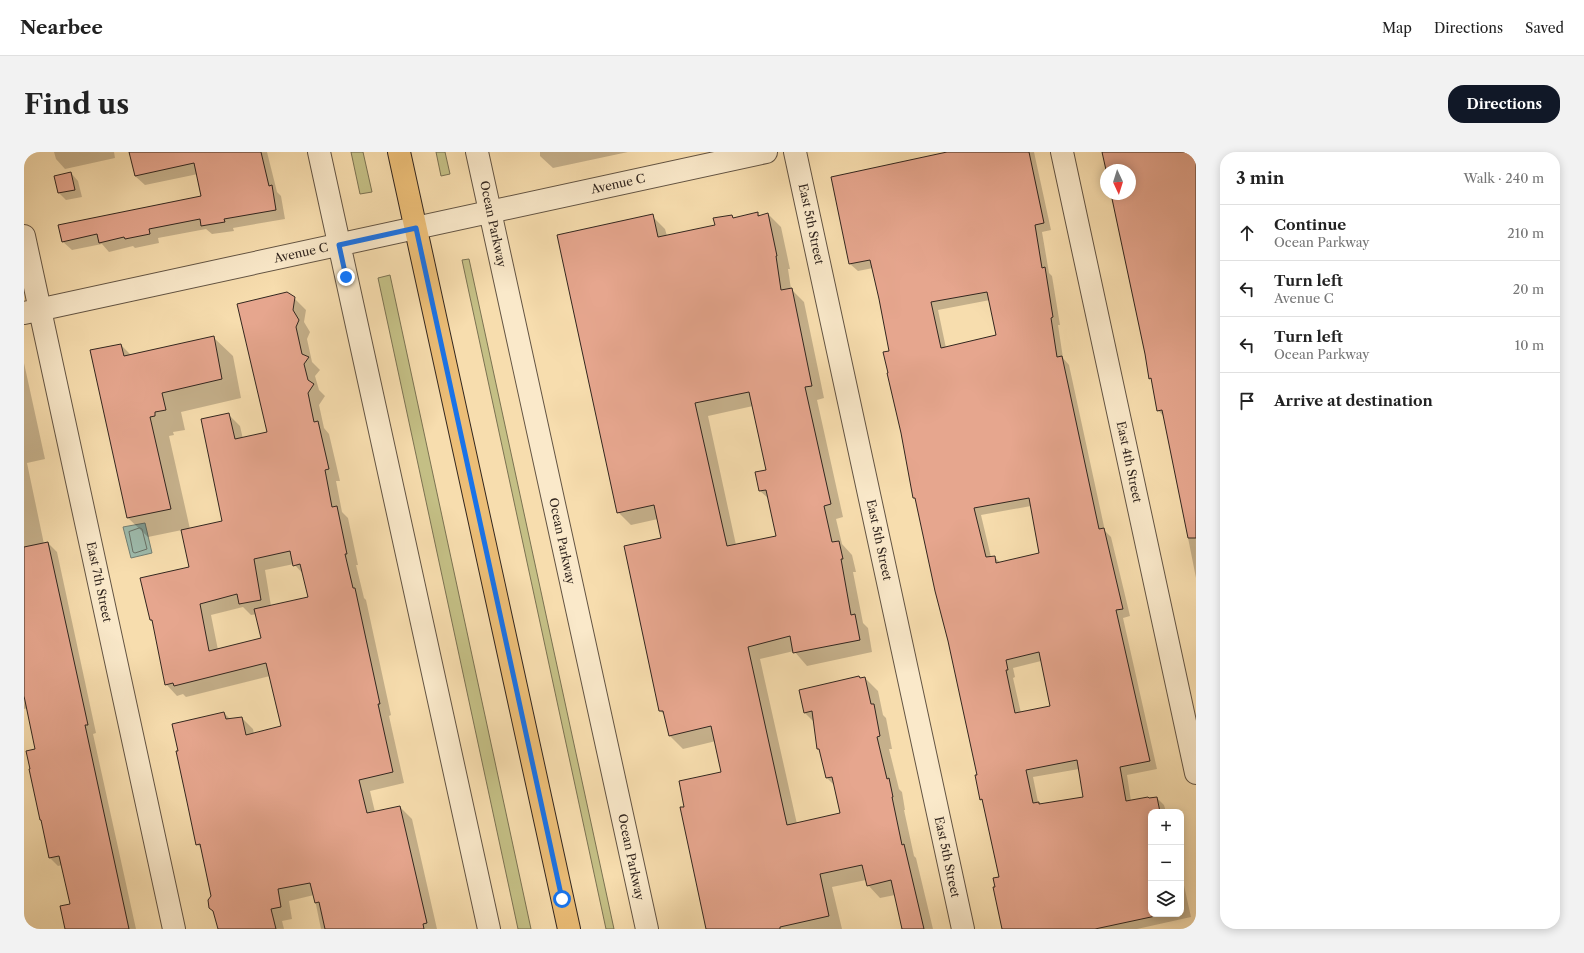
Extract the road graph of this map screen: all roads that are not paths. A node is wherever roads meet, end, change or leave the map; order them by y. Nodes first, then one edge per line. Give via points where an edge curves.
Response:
1 (319, 152) edge
2 (399, 152) edge
3 (477, 152) edge
4 (766, 152) edge
5 (795, 152) edge
6 (1062, 152) edge
7 (490, 212) junction
8 (416, 228) junction
9 (24, 236) edge
10 (339, 245) junction
11 (32, 311) edge
12 (1196, 772) edge
13 (174, 929) edge
14 (489, 929) edge
15 (569, 929) edge
16 (647, 929) edge
17 (963, 929) edge

1 - 10 street
2 - 8 main road
3 - 7 street, Ocean Parkway
4 - 7 street, Avenue C
5 - 17 street, East 5th Street
6 - 12 street, East 4th Street
7 - 8 street, Avenue C
7 - 16 street, Ocean Parkway
8 - 10 street, Avenue C
8 - 15 main road
9 - 11 street, East 7th Street
10 - 11 street, Avenue C
10 - 14 street
11 - 13 street, East 7th Street

